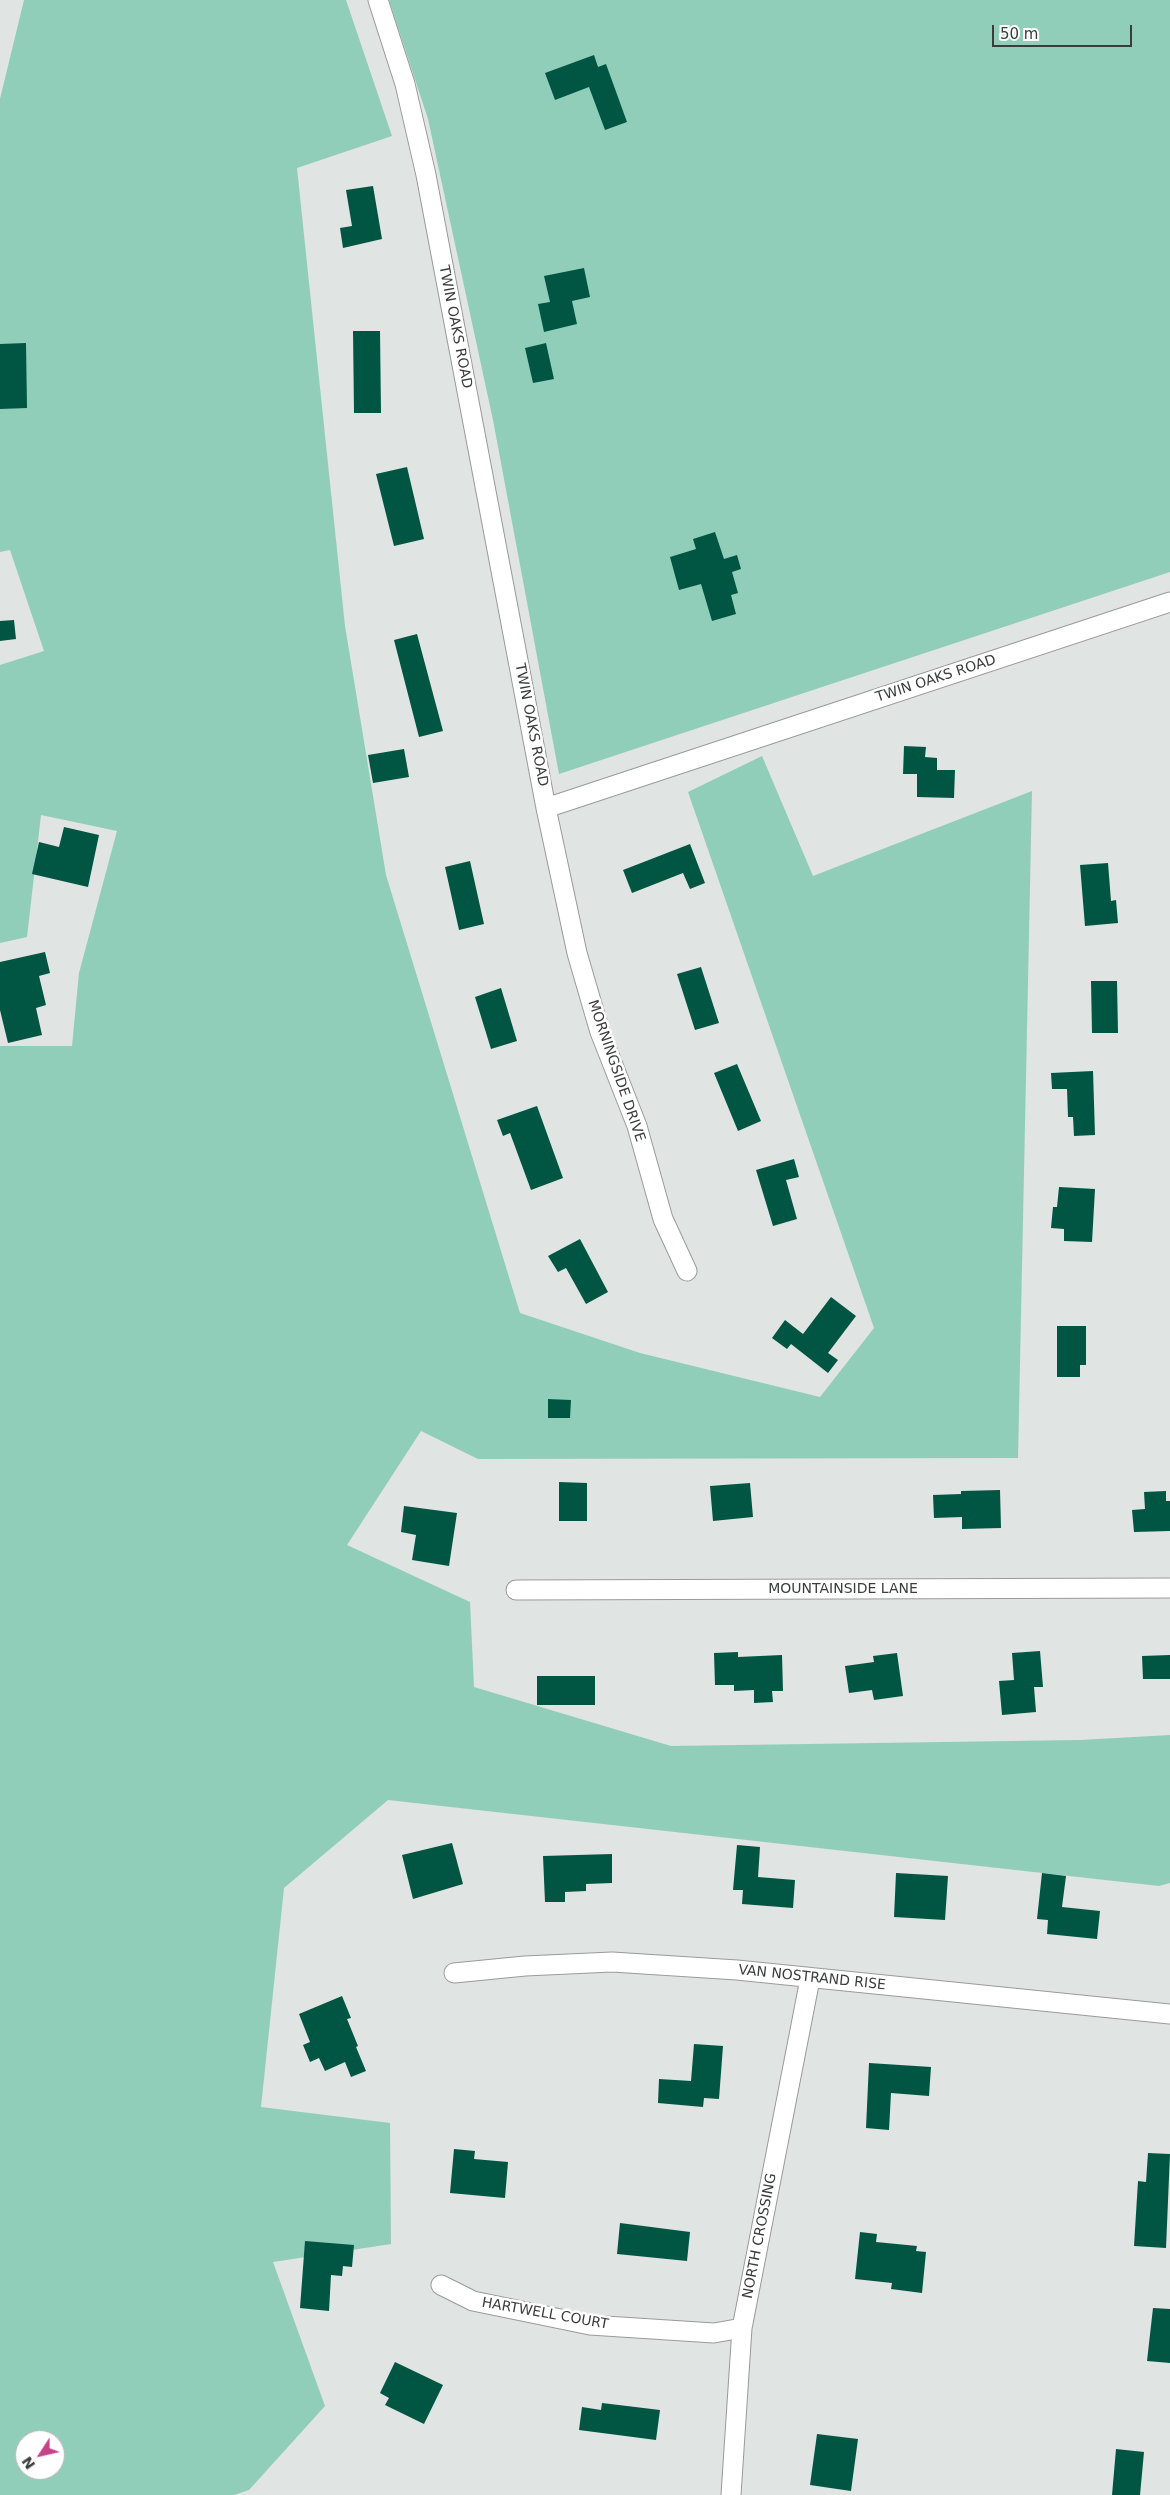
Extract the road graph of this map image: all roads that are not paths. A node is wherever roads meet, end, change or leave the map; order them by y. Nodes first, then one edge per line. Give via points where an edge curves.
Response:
1 (378, 0) edge
2 (1170, 602) edge
3 (546, 808) junction
4 (687, 1271) dead end
5 (1170, 1588) edge
6 (516, 1590) dead end
7 (454, 1973) dead end
8 (810, 1979) junction
9 (1170, 2014) edge
10 (441, 2285) dead end
11 (742, 2328) junction
12 (731, 2495) edge

1 - 3 street, TWIN OAKS ROAD via 405,84 426,174
2 - 3 street, TWIN OAKS ROAD
3 - 4 street, MORNINGSIDE DRIVE via 577,953 600,1032 637,1126 663,1219
5 - 6 street, MOUNTAINSIDE LANE
7 - 8 street, VAN NOSTRAND RISE via 612,1962 737,1970
8 - 9 street, VAN NOSTRAND RISE
8 - 11 street, NORTH CROSSING
10 - 11 street, HARTWELL COURT via 473,2301 590,2325 714,2333
11 - 12 street, NORTH CROSSING

